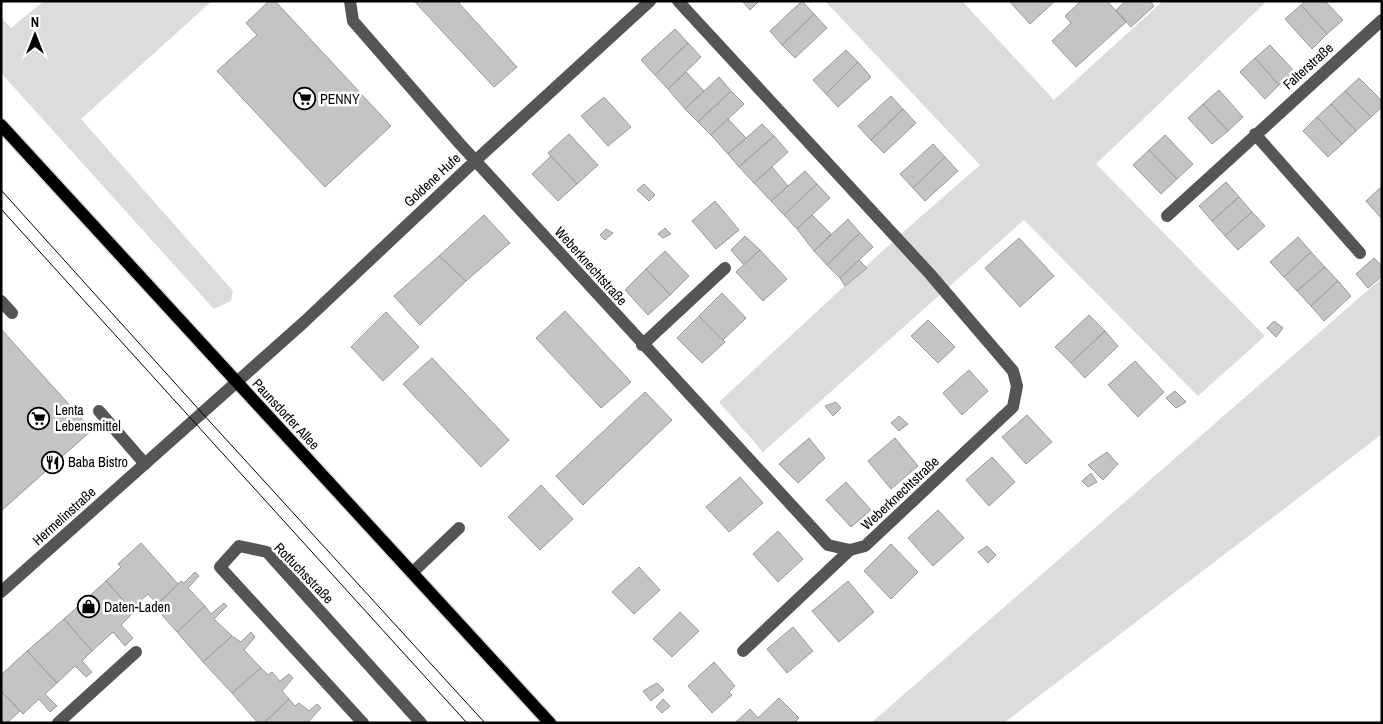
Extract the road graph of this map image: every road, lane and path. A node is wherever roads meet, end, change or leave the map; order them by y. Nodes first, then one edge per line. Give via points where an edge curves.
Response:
1 (350, 1) edge
2 (650, 1) edge
3 (678, 1) edge
4 (1382, 20) edge
5 (1, 125) edge
6 (1255, 134) junction
7 (475, 161) junction
8 (1167, 216) dead end
9 (1360, 253) dead end
10 (725, 268) dead end
11 (1, 301) edge
12 (12, 313) dead end
13 (642, 345) junction
14 (235, 382) junction
15 (99, 411) dead end
16 (145, 464) junction
17 (459, 528) dead end
18 (850, 550) junction
19 (413, 572) junction
20 (1, 592) edge
21 (743, 651) dead end
22 (136, 652) dead end
23 (58, 723) edge
24 (362, 723) edge
25 (421, 723) edge
26 (550, 723) edge

1 - 7 street, Weberknechtstraße via 353,21
2 - 7 street, Goldene Hufe
3 - 18 street, Weberknechtstraße via 930,274 1013,371 1017,386 1013,407 865,546
4 - 6 street, Falterstraße
5 - 14 main road, Paunsdorfer Allee
6 - 8 street, Falterstraße
6 - 9 street
7 - 13 street, Weberknechtstraße
7 - 14 street, Goldene Hufe via 303,323
10 - 13 street
11 - 12 street
13 - 18 street, Weberknechtstraße via 828,545
14 - 16 street, Hermelinstraße
14 - 19 main road, Paunsdorfer Allee
15 - 16 street
16 - 20 street, Hermelinstraße
17 - 19 street
18 - 21 street
19 - 26 main road, Paunsdorfer Allee
22 - 23 street
24 - 25 street, Rotfuchsstraße via 220,567 239,546 267,552

